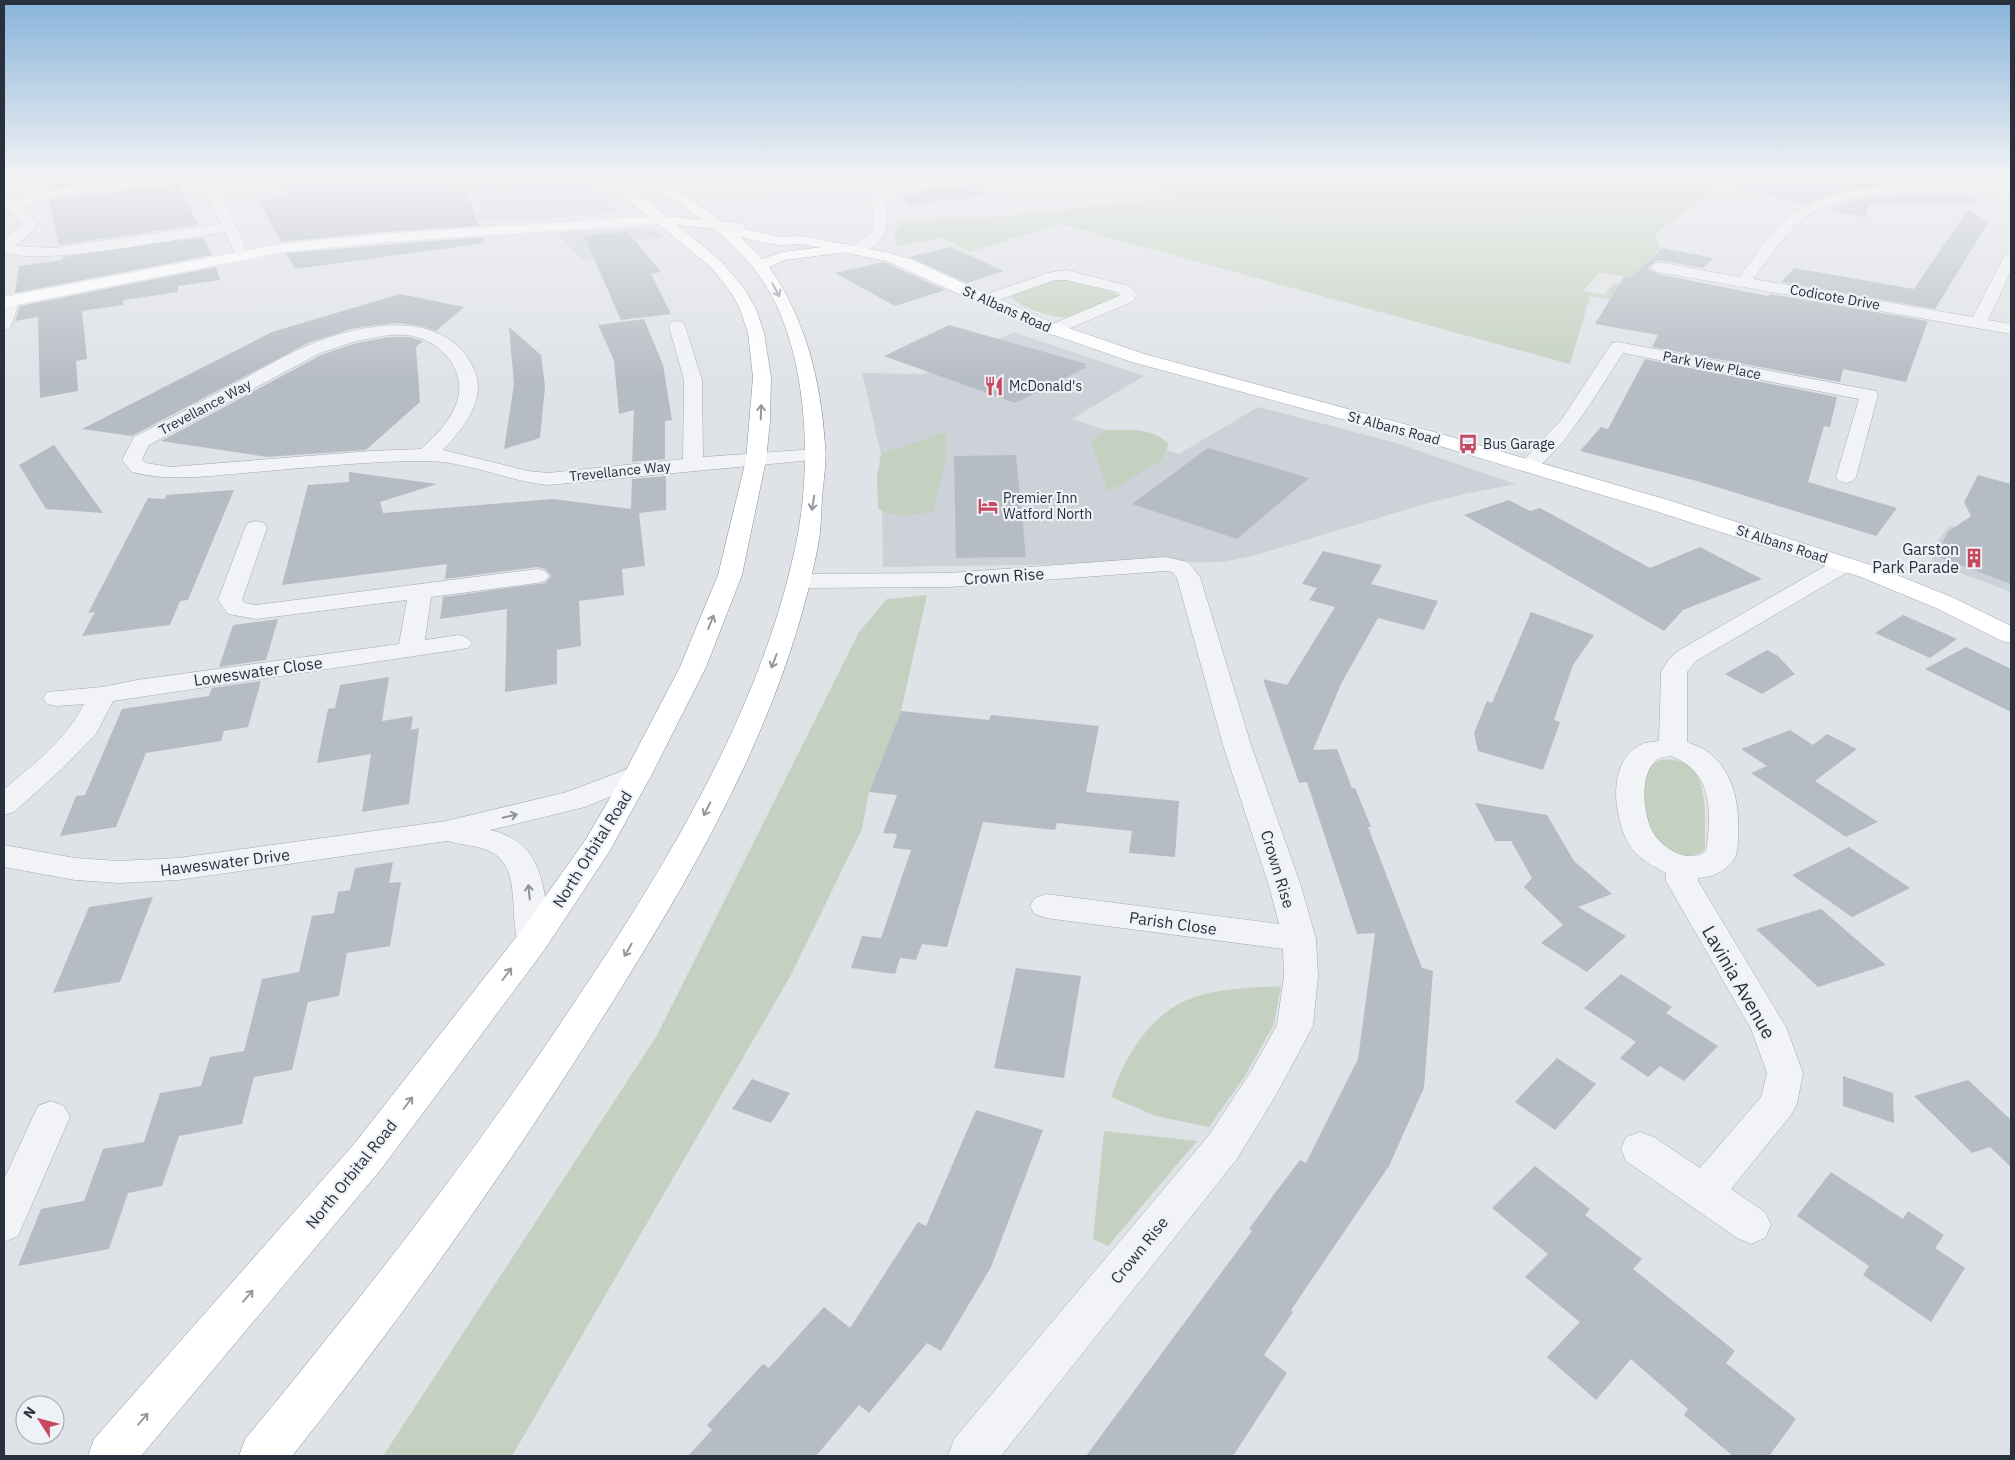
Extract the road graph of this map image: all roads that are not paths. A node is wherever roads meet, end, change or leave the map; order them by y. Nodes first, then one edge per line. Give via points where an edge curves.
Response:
1 (8, 245) edge
2 (102, 245) edge
3 (238, 245) edge
4 (311, 245) edge
5 (705, 245) edge
6 (721, 245) edge
7 (741, 245) edge
8 (829, 245) edge
9 (857, 245) edge
10 (1773, 245) edge
11 (850, 249) junction
12 (720, 254) junction
13 (242, 255) junction
14 (2011, 256) edge
15 (760, 265) junction
16 (1658, 267) dead end
17 (1744, 281) junction
18 (984, 300) junction
19 (8, 302) edge
20 (1978, 323) junction
21 (4, 325) edge
22 (677, 326) dead end
23 (2011, 329) edge
24 (1054, 330) junction
25 (427, 455) junction
26 (816, 455) junction
27 (756, 460) junction
28 (693, 464) junction
29 (1529, 466) junction
30 (1846, 477) dead end
31 (256, 528) dead end
32 (1845, 564) junction
33 (537, 576) dead end
34 (799, 581) junction
35 (420, 591) junction
36 (2011, 636) edge
37 (460, 643) dead end
38 (411, 650) junction
39 (102, 695) junction
40 (56, 698) dead end
41 (1673, 747) junction
42 (638, 774) junction
43 (4, 805) edge
44 (446, 831) junction
45 (4, 856) edge
46 (1682, 868) junction
47 (1046, 906) dead end
48 (1299, 939) junction
49 (533, 940) junction
50 (51, 1117) dead end
51 (1640, 1149) dead end
52 (1704, 1193) junction
53 (4, 1223) edge
54 (1751, 1225) dead end
55 (111, 1456) edge
56 (262, 1456) edge
57 (971, 1456) edge

1 - 2 street via 7,248 16,252 53,252
3 - 13 street
4 - 13 main road, St Albans Road
5 - 12 main road, North Orbital Road
6 - 12 main road
7 - 15 main road
8 - 11 main road, St Albans Road
9 - 11 street
10 - 17 street
11 - 15 main road via 782,256
11 - 18 main road, St Albans Road via 908,263
27 -> 12 main road, North Orbital Road via 762,377 756,333 748,309
13 - 19 main road, St Albans Road
14 - 20 street
15 -> 26 main road via 774,285 798,338 810,382
16 - 17 street, Codicote Drive
17 - 20 street, Codicote Drive
18 - 24 main road, St Albans Road
18 - 24 street via 1066,274 1123,289 1129,294 1114,306
19 - 21 street
20 - 23 street, Codicote Drive
22 - 28 street via 693,380
24 - 29 main road, St Albans Road via 1138,358
25 - 25 street, Trevellance Way via 170,473 139,468 132,460 141,441 314,349 338,340 395,331 413,331 442,342 460,359 469,377 470,395 460,419
25 - 28 street, Trevellance Way via 450,457 548,479
26 - 27 street, Trevellance Way
26 -> 34 main road via 815,492
27 - 28 street, Trevellance Way
42 -> 27 main road, North Orbital Road via 693,667 730,576
29 - 30 street, Park View Place via 1575,417 1618,347 1869,395
29 - 32 main road, St Albans Road
31 - 35 street via 230,600 237,609 256,612
32 - 36 main road, St Albans Road via 1945,603
32 - 41 street via 1678,664 1674,672
33 - 35 street
34 - 48 street, Crown Rise via 949,580 1164,564 1180,567 1188,577
34 -> 56 main road via 775,658 738,748 684,856 622,960 530,1101 444,1223
35 - 38 street
37 - 38 street, Loweswater Close
38 - 39 street, Loweswater Close
39 - 40 street, Loweswater Close
39 - 43 street via 86,728
41 - 46 street via 1650,750 1635,770 1631,792 1632,820 1642,841 1663,859
41 - 46 street via 1697,758 1717,780 1725,810 1721,854 1708,866
44 -> 42 street, Haweswater Drive via 575,800
42 - 49 main road, North Orbital Road via 598,845
44 - 45 street, Haweswater Drive via 178,869 119,872 74,869
49 -> 44 street, Haweswater Drive via 528,884 521,863 500,843
46 - 52 street, Lavinia Avenue via 1682,881 1768,1027 1785,1073 1778,1104
47 - 48 street, Parish Close
48 - 57 street, Crown Rise via 1301,976 1295,1026 1264,1084 1223,1147
55 -> 49 main road, North Orbital Road via 368,1156
50 - 53 street
51 - 52 street
52 - 54 street

